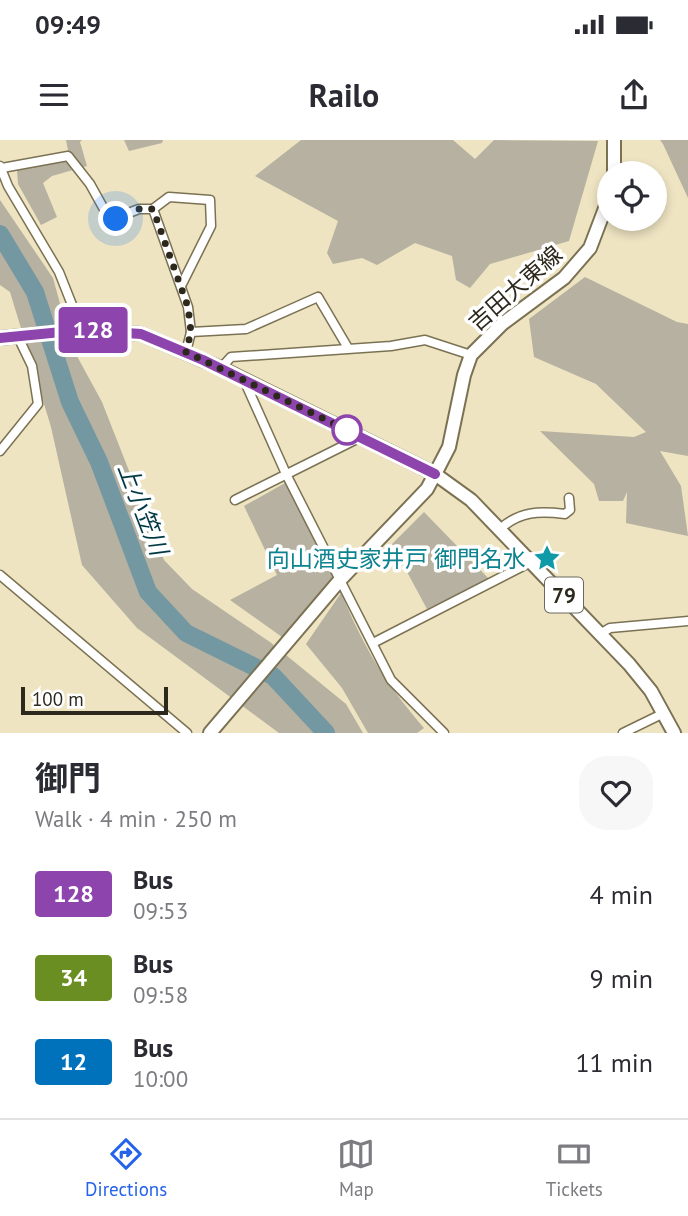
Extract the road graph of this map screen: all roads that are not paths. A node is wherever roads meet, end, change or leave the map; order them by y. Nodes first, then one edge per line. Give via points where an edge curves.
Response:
1 (614, 140) edge
2 (614, 161) edge
3 (1, 167) edge
4 (153, 209) junction
5 (597, 230) edge
6 (182, 284) junction
7 (78, 330) junction
8 (191, 332) junction
9 (22, 337) junction
10 (0, 338) edge
11 (348, 348) junction
12 (186, 352) junction
13 (471, 355) junction
14 (221, 368) junction
15 (244, 380) junction
16 (361, 437) junction
17 (0, 451) edge
18 (435, 474) junction
19 (287, 476) junction
20 (569, 498) dead end
21 (235, 500) dead end
22 (500, 529) junction
23 (531, 562) junction
24 (0, 575) edge
25 (340, 580) junction
26 (688, 621) edge
27 (600, 634) junction
28 (373, 643) junction
29 (664, 713) junction
30 (187, 733) edge
31 (210, 733) edge
32 (444, 733) edge
33 (623, 733) edge
34 (674, 733) edge

1 - 2 main road
3 - 4 street via 68,156 110,220
3 - 7 street via 59,272
4 - 6 street
4 - 6 street via 169,197 210,200 211,226
5 - 13 main road, 吉田大東線 via 590,248 564,278 502,324
6 - 8 street
7 - 9 main road
7 - 12 main road via 141,334
8 - 11 street via 246,329 318,297
8 - 12 street
9 - 10 main road
9 - 17 street via 38,404
11 - 13 street via 425,340
11 - 14 street via 231,357
12 - 14 main road
13 - 18 main road, 吉田大東線 via 449,447
14 - 15 main road
15 - 16 main road
15 - 19 street
16 - 18 main road
16 - 19 street
18 - 22 main road, 79
18 - 25 main road, 吉田大東線 via 394,526
19 - 21 street
19 - 25 street
20 - 22 street via 570,510 565,514 537,511 514,517
22 - 23 main road, 79
23 - 27 main road, 79
23 - 28 street
24 - 30 street
25 - 28 street
25 - 31 main road, 吉田大東線
26 - 27 street via 610,628
27 - 29 main road, 79 via 645,682
28 - 32 street via 391,680
29 - 33 street
29 - 34 main road, 79

